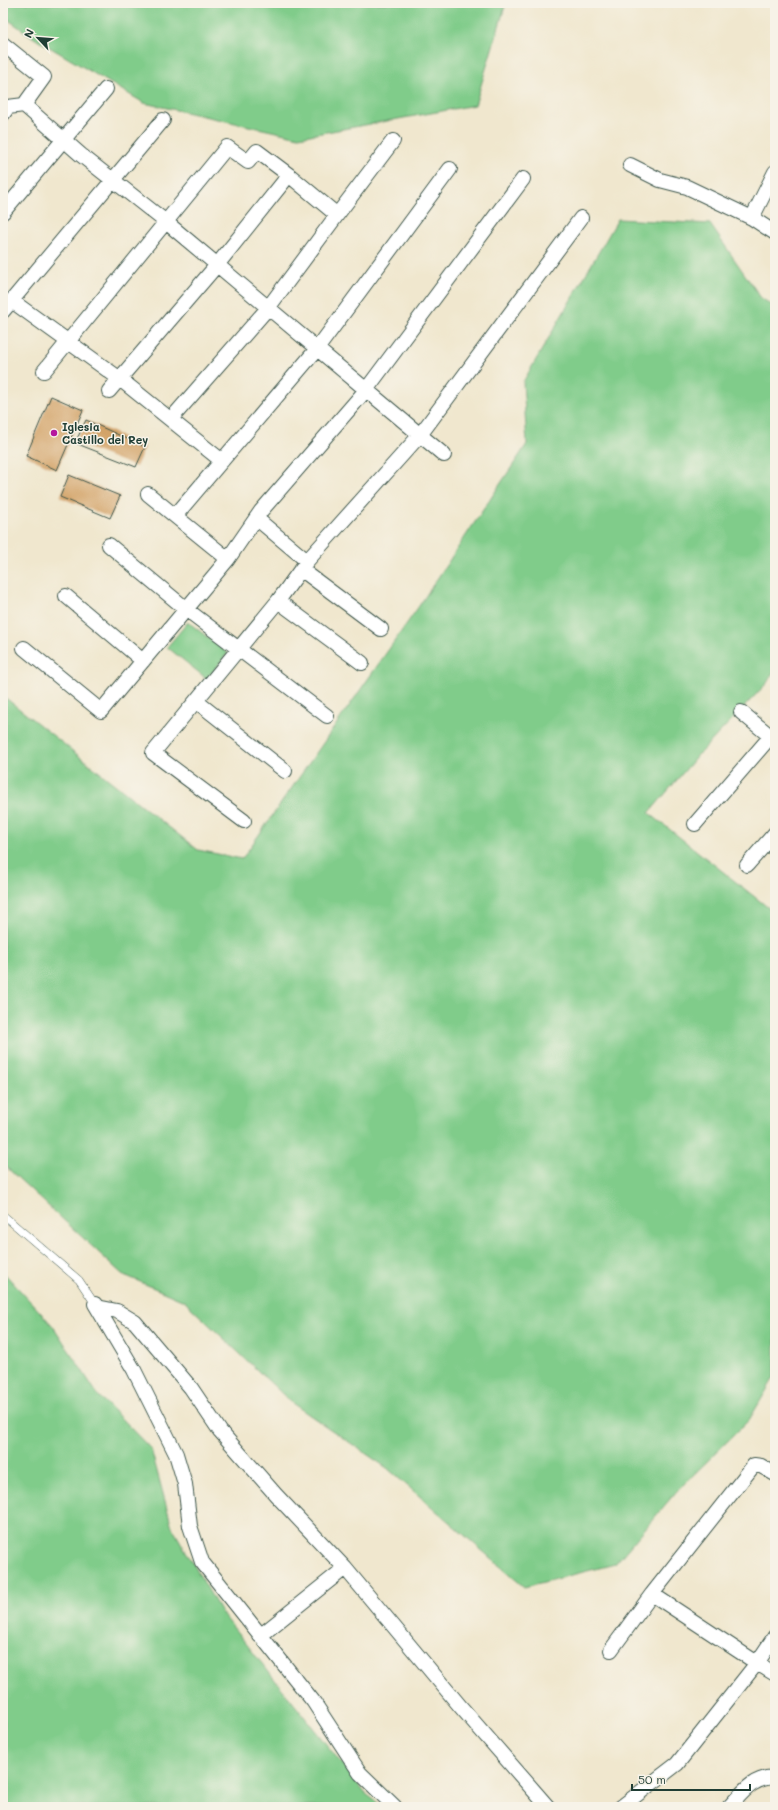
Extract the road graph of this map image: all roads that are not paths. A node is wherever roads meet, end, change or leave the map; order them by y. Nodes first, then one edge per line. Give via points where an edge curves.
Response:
1 (3, 44) edge
2 (106, 89) dead end
3 (24, 105) junction
4 (3, 114) edge
5 (164, 120) dead end
6 (63, 140) junction
7 (393, 141) dead end
8 (630, 165) dead end
9 (450, 169) dead end
10 (775, 172) edge
11 (289, 175) junction
12 (523, 179) dead end
13 (114, 180) junction
14 (3, 212) edge
15 (337, 215) junction
16 (582, 218) dead end
17 (752, 218) junction
18 (166, 222) junction
19 (775, 234) edge
20 (217, 265) junction
21 (7, 306) edge
22 (268, 308) junction
23 (68, 341) junction
24 (317, 349) junction
25 (44, 370) dead end
26 (120, 379) junction
27 (366, 390) junction
28 (109, 392) dead end
29 (170, 418) junction
30 (420, 435) junction
31 (444, 454) dead end
32 (222, 461) junction
33 (148, 494) dead end
34 (258, 515) junction
35 (175, 516) junction
36 (109, 545) dead end
37 (228, 559) junction
38 (304, 565) junction
39 (66, 596) dead end
40 (278, 601) junction
41 (186, 609) junction
42 (381, 628) dead end
43 (24, 648) dead end
44 (239, 649) junction
45 (143, 661) junction
46 (362, 663) dead end
47 (196, 701) junction
48 (741, 712) dead end
49 (327, 716) dead end
50 (773, 738) edge
51 (285, 771) dead end
52 (244, 821) dead end
53 (695, 824) dead end
54 (775, 833) edge
55 (747, 865) dead end
56 (3, 1215) edge
57 (96, 1305) junction
58 (775, 1474) edge
59 (345, 1568) junction
60 (652, 1594) junction
61 (260, 1636) junction
62 (775, 1636) edge
63 (611, 1650) dead end
64 (757, 1663) junction
65 (775, 1674) edge
66 (775, 1777) edge
67 (395, 1807) edge
68 (548, 1807) edge
69 (621, 1807) edge
70 (729, 1807) edge

1 - 3 street via 44,77
2 - 6 street
3 - 4 street via 8,107
3 - 6 street
5 - 13 street
6 - 13 street
6 - 14 street
7 - 15 street
8 - 17 street via 660,180 687,187
9 - 24 street
10 - 17 street
11 - 15 street
11 - 18 street via 256,151 248,162 227,147
11 - 20 street
12 - 27 street
13 - 18 street
13 - 21 street
15 - 22 street
16 - 30 street
17 - 19 street
18 - 20 street
18 - 23 street
20 - 22 street
20 - 26 street
21 - 23 street
22 - 24 street
22 - 29 street
23 - 25 street
23 - 26 street
24 - 27 street
24 - 32 street
26 - 28 street
26 - 29 street
27 - 30 street
27 - 34 street
29 - 32 street
30 - 31 street
30 - 38 street
32 - 35 street
33 - 35 street
34 - 37 street
34 - 38 street
35 - 37 street
36 - 41 street
37 - 41 street
38 - 40 street
38 - 42 street
39 - 45 street
40 - 44 street
40 - 46 street
41 - 44 street
41 - 45 street
43 - 45 street via 101,711
44 - 47 street
44 - 49 street
47 - 51 street
47 - 52 street via 154,753
48 - 50 street
50 - 53 street
54 - 55 street
56 - 57 lane via 79,1280
57 - 59 street via 118,1311 135,1322 191,1388 220,1431
57 - 61 street via 134,1370 176,1454 185,1484 190,1526 202,1562
58 - 60 street via 754,1465
59 - 61 street
59 - 68 street
60 - 63 street
60 - 64 street
61 - 67 street via 313,1701 360,1773
62 - 64 street
64 - 65 street
64 - 69 street via 677,1764
66 - 70 street via 766,1777 752,1783

